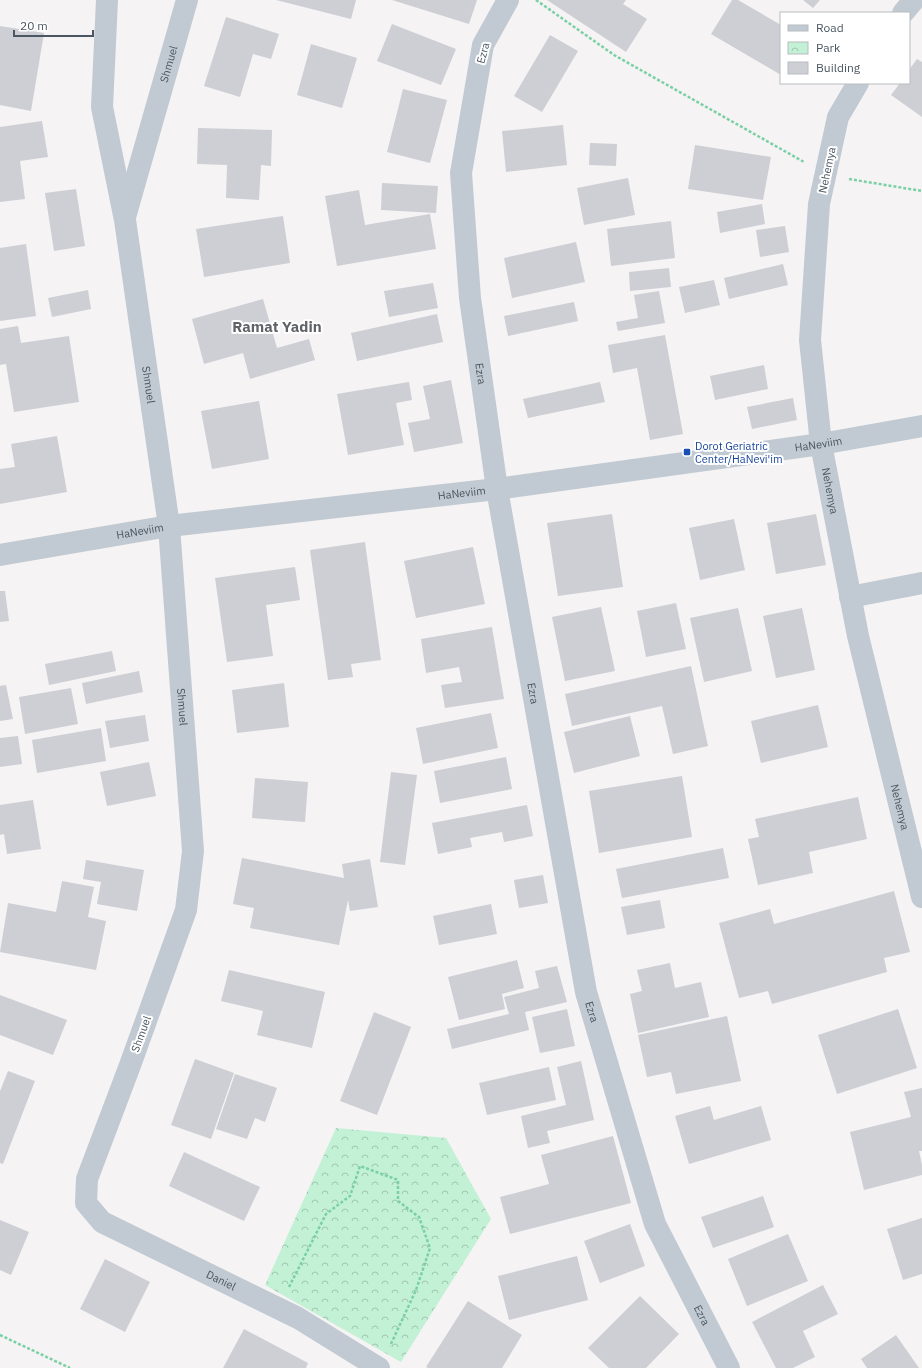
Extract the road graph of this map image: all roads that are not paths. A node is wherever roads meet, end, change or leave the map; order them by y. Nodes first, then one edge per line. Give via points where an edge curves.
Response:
1 (107, 0) edge
2 (187, 0) edge
3 (508, 0) edge
4 (914, 0) edge
5 (904, 12) edge
6 (857, 84) edge
7 (124, 220) junction
8 (922, 426) edge
9 (821, 444) junction
10 (497, 490) junction
11 (169, 526) junction
12 (0, 555) edge
13 (922, 583) edge
14 (850, 597) junction
15 (922, 897) edge
16 (87, 1179) joint
17 (379, 1368) edge
18 (729, 1368) edge

1 - 7 street, Shmuel via 102,106
2 - 7 street, Shmuel
3 - 10 street, Ezra via 483,45 460,173 470,298
4 - 5 street
6 - 9 street, Nehemya via 838,117 819,204 810,340
7 - 11 street, Shmuel
8 - 9 street, HaNeviim
9 - 10 street, HaNeviim
9 - 14 street, Nehemya
10 - 11 street, HaNeviim
10 - 18 street, Ezra via 586,992 655,1224
11 - 12 street, HaNeviim
11 - 16 street, Shmuel via 193,851 188,896 186,910
13 - 14 street
14 - 15 street, Nehemya
16 - 17 street, Daniel via 86,1202 102,1222 298,1318

